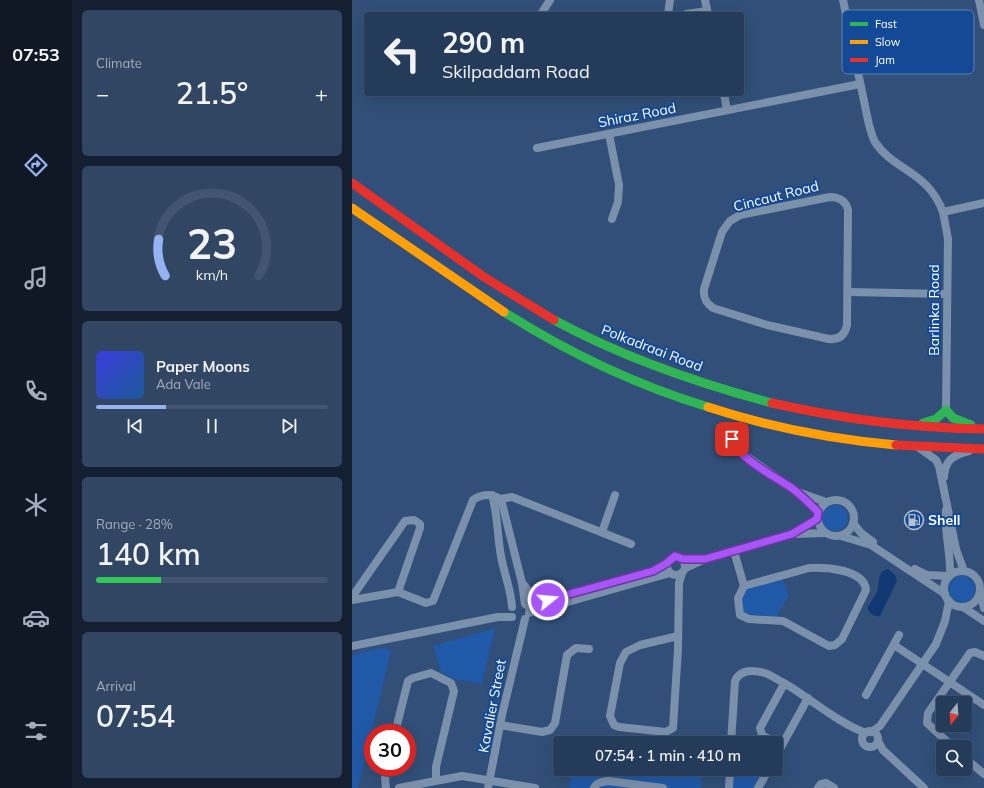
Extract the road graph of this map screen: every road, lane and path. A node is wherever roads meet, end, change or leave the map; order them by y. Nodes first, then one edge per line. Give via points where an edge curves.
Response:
1 (550, 0) edge
2 (670, 0) edge
3 (706, 0) edge
4 (844, 0) edge
5 (979, 0) edge
6 (846, 10) edge
7 (542, 12) edge
8 (668, 12) edge
9 (708, 12) edge
10 (984, 25) edge
11 (858, 74) edge
12 (860, 84) junction
13 (724, 96) edge
14 (727, 110) junction
15 (609, 134) junction
16 (537, 148) dead end
17 (352, 183) edge
18 (984, 203) edge
19 (352, 208) edge
20 (943, 212) junction
21 (612, 219) dead end
22 (848, 292) junction
23 (947, 294) junction
24 (946, 410) junction
25 (874, 423) junction
26 (984, 425) edge
27 (984, 429) edge
28 (733, 431) dead end
29 (918, 446) junction
30 (983, 449) edge
31 (943, 484) junction
32 (794, 490) junction
33 (492, 495) junction
34 (615, 495) dead end
35 (500, 499) junction
36 (826, 502) junction
37 (946, 508) junction
38 (818, 515) junction
39 (853, 523) junction
40 (602, 532) junction
41 (825, 533) junction
42 (792, 534) junction
43 (840, 536) junction
44 (631, 544) dead end
45 (734, 551) junction
46 (683, 559) junction
47 (705, 559) junction
48 (667, 563) junction
49 (964, 571) junction
50 (678, 572) junction
51 (950, 576) junction
52 (522, 583) junction
53 (744, 586) junction
54 (980, 591) junction
55 (398, 592) junction
56 (352, 598) edge
57 (947, 598) junction
58 (548, 600) junction
59 (961, 607) junction
60 (984, 608) edge
61 (520, 612) junction
62 (945, 621) junction
63 (984, 621) edge
64 (678, 636) junction
65 (899, 636) dead end
66 (894, 645) junction
67 (352, 646) edge
68 (589, 649) dead end
69 (984, 656) edge
70 (923, 664) junction
71 (950, 682) junction
72 (784, 684) junction
73 (866, 695) dead end
74 (808, 698) junction
75 (984, 705) edge
76 (397, 724) edge
77 (500, 725) junction
78 (880, 726) junction
79 (867, 734) junction
80 (731, 736) edge
81 (764, 736) edge
82 (783, 736) edge
83 (945, 740) edge
84 (876, 741) junction
85 (972, 764) edge
86 (984, 774) edge
87 (385, 776) edge
88 (730, 776) edge
89 (765, 776) edge
90 (436, 780) junction
91 (489, 784) edge
92 (386, 788) edge
93 (399, 788) edge
94 (535, 788) edge
95 (594, 788) edge
96 (663, 788) edge
97 (729, 788) edge
98 (758, 788) edge
99 (818, 788) edge
100 (834, 788) edge
101 (924, 788) edge

1 - 7 street
2 - 8 street
3 - 9 street
4 - 6 street, Barlinka Road
5 - 10 street
11 - 12 street, Barlinka Road
12 - 14 street, Shiraz Road
12 - 20 street, Barlinka Road via 875,141 884,152 934,193
13 - 14 street
14 - 15 street, Shiraz Road
15 - 16 street, Shiraz Road
15 - 21 street via 619,189
17 - 25 main road, Polkadraai Road via 529,306 593,341 738,394 816,414
18 - 20 street
19 - 29 main road via 508,315 563,346 638,381 707,407 774,426 834,437
20 - 23 street, Barlinka Road via 948,239
22 - 22 street, Cincaut Road via 846,330 836,340 767,325 713,308 703,294 722,232 730,221 740,215 830,197 843,200 848,210
22 - 23 street
23 - 24 street, Barlinka Road
24 - 25 main road via 936,420 929,422
24 - 26 main road via 953,418 963,423
25 - 27 main road, Polkadraai Road
28 - 32 street via 734,444 742,453
29 - 30 main road
29 - 31 street via 936,460
30 - 31 street via 958,454 948,461 944,468
31 - 37 street
32 - 36 street
32 - 38 street
33 - 35 street
33 - 55 street via 480,496 473,500 432,601 426,603
33 - 61 street via 498,520 501,558
34 - 40 street
35 - 40 street via 512,497
35 - 52 street
36 - 38 street
36 - 39 street via 846,502 853,513
37 - 49 street
37 - 51 street
38 - 41 street via 820,528
38 - 42 street
39 - 43 street via 849,531
39 - 51 street via 867,538 920,571 932,576
40 - 44 street
41 - 42 street
41 - 43 street
42 - 45 street
43 - 57 street via 871,545
45 - 47 street
45 - 53 street
46 - 47 street
46 - 48 street via 675,556
46 - 50 street
47 - 50 street
48 - 50 street
48 - 58 street via 653,571
49 - 51 street
49 - 54 street via 976,577 980,583
50 - 61 street
50 - 64 street
51 - 57 street via 945,582
52 - 58 street via 536,598
52 - 61 street
53 - 53 street via 738,598 738,612 742,617 783,621 830,646 836,645 842,639 866,590 862,580 848,572 820,568 809,568
54 - 59 street via 976,600
54 - 60 street
55 - 56 street
55 - 56 street via 420,528 420,524 414,520 405,521
57 - 59 street
57 - 62 street
58 - 61 street
59 - 62 street via 953,611
59 - 63 street
61 - 67 street
61 - 77 street, Kavalier Street via 521,630
62 - 70 street via 936,644
64 - 64 street via 673,728 666,732 614,725 610,716 621,657 631,648
65 - 66 street
66 - 70 street
66 - 73 street
68 - 77 street via 576,648 567,655 555,723 550,730 542,732
69 - 71 street via 975,652 970,653
70 - 71 street
70 - 78 street
71 - 75 street
71 - 83 street via 928,713 926,720
72 - 74 street
72 - 80 street via 763,672 740,673 735,681
72 - 81 street via 760,728
74 - 79 street
74 - 82 street
76 - 90 street via 406,686 410,680 432,673 452,683 454,691 436,767
77 - 91 street, Kavalier Street
78 - 79 street
78 - 84 street
79 - 84 street
79 - 84 street via 865,744
84 - 101 street
85 - 86 street
87 - 92 street
88 - 97 street
89 - 98 street
90 - 91 street via 462,776
90 - 93 street
91 - 94 street
95 - 96 street via 596,784 608,781
99 - 100 street via 826,783

